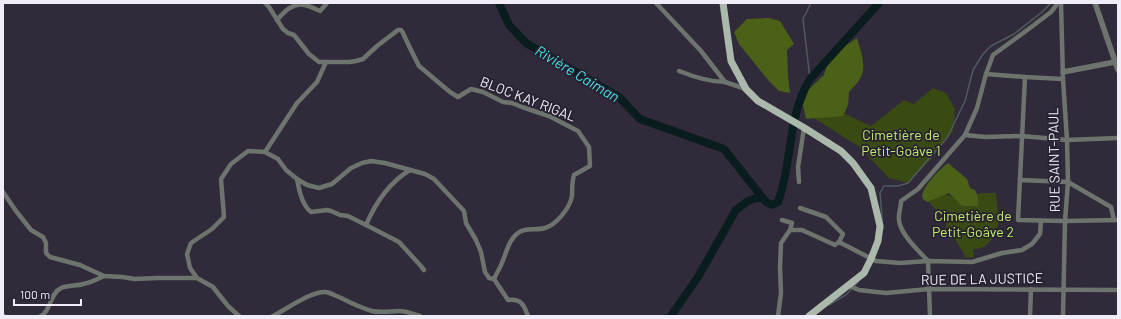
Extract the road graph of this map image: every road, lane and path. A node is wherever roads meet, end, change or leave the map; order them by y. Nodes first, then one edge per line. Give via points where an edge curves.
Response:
1 (265, 3) edge
2 (327, 3) edge
3 (656, 3) edge
4 (723, 3) edge
5 (1060, 3) edge
6 (1095, 3) edge
7 (277, 20) junction
8 (326, 62) junction
9 (1115, 62) junction
10 (1118, 70) edge
11 (679, 71) dead end
12 (1063, 72) junction
13 (986, 74) junction
14 (1025, 77) junction
15 (1062, 79) junction
16 (725, 82) junction
17 (746, 89) junction
18 (804, 128) junction
19 (965, 135) junction
20 (1022, 136) junction
21 (1118, 138) edge
22 (1067, 140) junction
23 (264, 152) junction
24 (410, 170) junction
25 (297, 179) junction
26 (1020, 180) junction
27 (799, 182) dead end
28 (1068, 182) junction
29 (3, 192) edge
30 (800, 208) dead end
31 (782, 220) dead end
32 (1116, 220) edge
33 (1041, 221) junction
34 (1065, 221) junction
35 (366, 225) junction
36 (790, 230) junction
37 (839, 242) junction
38 (874, 260) junction
39 (928, 261) junction
40 (424, 270) dead end
41 (104, 276) junction
42 (197, 278) junction
43 (494, 279) junction
44 (847, 285) junction
45 (929, 289) junction
46 (1031, 289) junction
47 (1063, 289) junction
48 (1118, 290) edge
49 (41, 316) edge
50 (239, 316) edge
51 (274, 316) edge
52 (420, 316) edge
53 (528, 316) edge
54 (778, 316) edge
55 (809, 316) edge
56 (930, 316) edge
57 (1030, 316) edge
58 (1063, 316) edge

1 - 7 street
2 - 7 street via 320,11 297,4
3 - 16 street via 701,51
4 - 17 main road via 731,62
5 - 12 street, RUE SAINT-PAUL
5 - 13 street via 993,56
6 - 9 street
7 - 8 street via 282,29 294,35 314,59
8 - 23 street via 317,82 297,102
8 - 43 street, BLOC KAY RIGAL via 363,59 401,30 419,66 458,97 471,88 503,102 549,116 578,130 589,147 590,166 574,175 569,204 556,221 545,228 518,233 510,242
9 - 10 street
9 - 12 street
11 - 16 street via 702,79
12 - 15 street, RUE SAINT-PAUL
13 - 14 street
13 - 19 street via 977,108
14 - 15 street
14 - 20 street
15 - 22 street, RUE SAINT-PAUL
16 - 17 street
17 - 18 main road via 758,101
18 - 27 street via 798,167
18 - 38 main road via 841,151 871,188 880,226
19 - 20 street
19 - 39 street via 918,189 901,201 899,221 903,231
20 - 22 street
20 - 26 street
21 - 22 street
22 - 28 street, RUE SAINT-PAUL
23 - 25 street via 278,159
23 - 42 street via 248,151 231,164 221,179 224,217 191,243 187,254 190,268
24 - 25 street via 370,161 352,168 332,184 319,188
24 - 35 street via 390,186 373,209
24 - 43 street via 434,179 464,211 466,223 479,246 485,272 489,278
25 - 35 street via 299,190 311,212 331,210
26 - 28 street
26 - 33 street via 1018,220
28 - 32 street via 1111,207
28 - 34 street, RUE SAINT-PAUL
29 - 41 street via 31,230 43,237 46,253 50,257 80,265
30 - 37 street via 826,217 843,234
31 - 36 street via 792,223
32 - 34 street
33 - 34 street
33 - 39 street via 1040,234 1032,244 1022,250 972,262
34 - 47 street, RUE SAINT-PAUL
35 - 40 street via 399,242
36 - 37 street via 802,230 835,245
36 - 54 street via 781,243 781,293
37 - 38 street
38 - 39 street via 900,263
38 - 44 main road via 864,273
39 - 45 street
41 - 42 street via 135,279
41 - 49 street via 84,284 62,288 56,292 45,314
42 - 50 street via 213,287
43 - 53 street via 508,300 524,304
44 - 45 street, RUE DE LA JUSTICE via 859,290 886,292
44 - 55 main road
45 - 46 street, RUE DE LA JUSTICE
45 - 56 street
46 - 47 street, RUE DE LA JUSTICE
46 - 57 street
47 - 48 street, RUE DE LA JUSTICE
47 - 58 street, RUE SAINT-PAUL
51 - 52 street via 304,298 326,292 373,312 398,311

